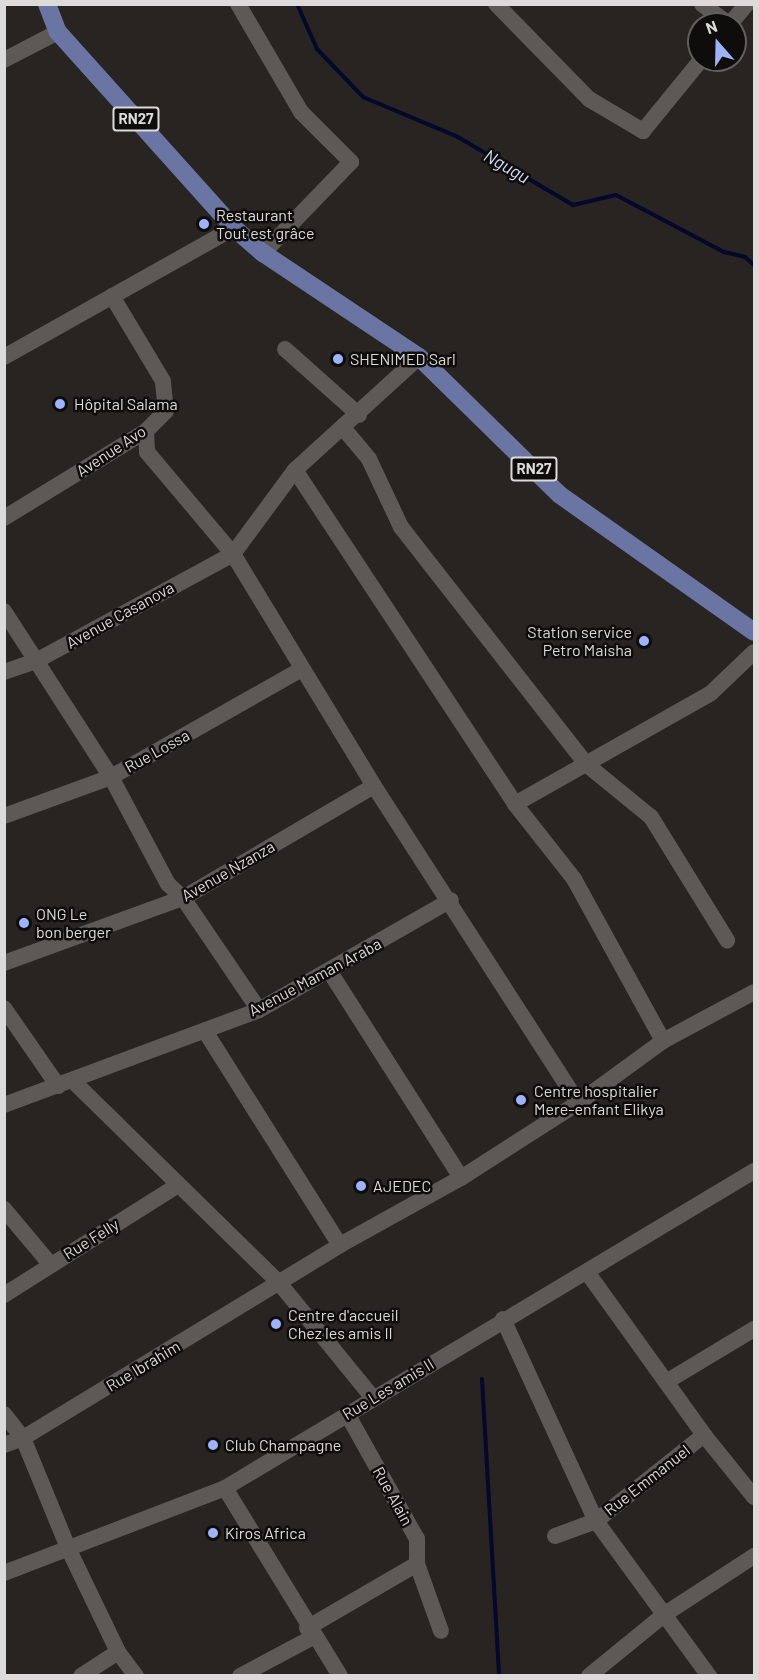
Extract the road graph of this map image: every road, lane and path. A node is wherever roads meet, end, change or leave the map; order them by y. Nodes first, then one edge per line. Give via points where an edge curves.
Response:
1 (238, 4) edge
2 (496, 4) edge
3 (52, 7) edge
4 (58, 32) junction
5 (4, 60) edge
6 (691, 72) edge
7 (234, 228) junction
8 (263, 253) junction
9 (112, 296) junction
10 (285, 349) dead end
11 (4, 357) edge
12 (419, 357) junction
13 (359, 415) junction
14 (344, 429) junction
15 (146, 431) junction
16 (295, 470) junction
17 (4, 518) edge
18 (233, 554) junction
19 (4, 611) edge
20 (754, 632) edge
21 (754, 652) edge
22 (36, 661) junction
23 (302, 669) junction
24 (4, 672) edge
25 (586, 764) junction
26 (111, 777) junction
27 (374, 786) junction
28 (515, 804) junction
29 (4, 816) edge
30 (183, 898) junction
31 (451, 900) junction
32 (727, 940) dead end
33 (4, 963) edge
34 (330, 972) junction
35 (754, 992) edge
36 (4, 1008) edge
37 (259, 1010) junction
38 (205, 1031) junction
39 (663, 1041) junction
40 (65, 1084) junction
41 (578, 1103) junction
42 (4, 1106) edge
43 (754, 1171) edge
44 (461, 1178) junction
45 (178, 1185) junction
46 (4, 1209) edge
47 (340, 1245) junction
48 (50, 1264) junction
49 (587, 1272) junction
50 (280, 1284) junction
51 (4, 1294) edge
52 (503, 1319) junction
53 (754, 1329) edge
54 (666, 1382) junction
55 (373, 1398) junction
56 (4, 1414) edge
57 (347, 1414) junction
58 (704, 1435) junction
59 (24, 1438) junction
60 (4, 1445) edge
61 (225, 1488) junction
62 (754, 1497) edge
63 (596, 1521) junction
64 (555, 1536) dead end
65 (69, 1550) junction
66 (754, 1556) edge
67 (417, 1564) junction
68 (4, 1573) edge
69 (665, 1614) junction
70 (441, 1631) dead end
71 (311, 1632) junction
72 (118, 1652) junction
73 (81, 1676) edge
74 (136, 1676) edge
75 (240, 1676) edge
76 (340, 1676) edge
77 (589, 1676) edge
78 (709, 1676) edge

1 - 8 street via 301,112 351,162
2 - 6 street via 589,99 643,131
3 - 4 main road, RN27
4 - 5 street
4 - 7 main road, RN27
7 - 8 main road, RN27
7 - 9 street
8 - 12 main road, RN27
9 - 11 street
9 - 15 street, Avenue Avo via 163,381 166,411
10 - 13 street
12 - 13 street
12 - 20 main road, RN27 via 560,495
13 - 14 street
14 - 16 street
14 - 25 street via 369,459 401,527
15 - 17 street, Avenue Avo
15 - 18 street via 147,452
16 - 18 street
16 - 28 street
18 - 22 street, Avenue Casanova
18 - 23 street
19 - 22 street
21 - 25 street via 711,693
22 - 24 street, Avenue Casanova
22 - 26 street
23 - 26 street, Rue Lossa
23 - 27 street
25 - 28 street
25 - 32 street via 651,818
26 - 29 street, Rue Lossa
26 - 30 street via 168,884
27 - 30 street, Avenue Nzanza
27 - 31 street
28 - 39 street via 574,879
30 - 33 street, Avenue Nzanza
30 - 37 street
31 - 34 street, Avenue Maman Araba
31 - 41 street
34 - 37 street, Avenue Maman Araba
34 - 44 street
35 - 39 street, Rue Ibrahim
36 - 40 street
37 - 38 street, Avenue Maman Araba
38 - 40 street, Avenue Maman Araba
38 - 47 street
39 - 41 street, Rue Ibrahim
40 - 42 street, Avenue Maman Araba
40 - 45 street
41 - 44 street, Rue Ibrahim
43 - 49 street, Rue Les amis II
44 - 47 street, Rue Ibrahim
45 - 48 street, Rue Felly
45 - 50 street
46 - 48 street
47 - 50 street, Rue Ibrahim
48 - 51 street, Rue Felly
49 - 52 street, Rue Les amis II
49 - 54 street
50 - 55 street
50 - 59 street, Rue Ibrahim
52 - 55 street, Rue Les amis II
52 - 63 street
53 - 54 street
54 - 58 street
55 - 57 street, Rue Les amis II
56 - 59 street
57 - 61 street, Rue Les amis II
57 - 67 street, Rue Alain via 417,1539
58 - 62 street
58 - 63 street, Rue Emmanuel
59 - 60 street, Rue Ibrahim
59 - 65 street
61 - 65 street, Rue Les amis II
61 - 71 street
63 - 64 street, Rue Emmanuel
63 - 69 street
65 - 68 street, Rue Les amis II
65 - 72 street
66 - 69 street
67 - 70 street, Rue Alain
67 - 71 street
69 - 77 street
69 - 78 street
71 - 75 street
71 - 76 street
72 - 73 street
72 - 74 street

